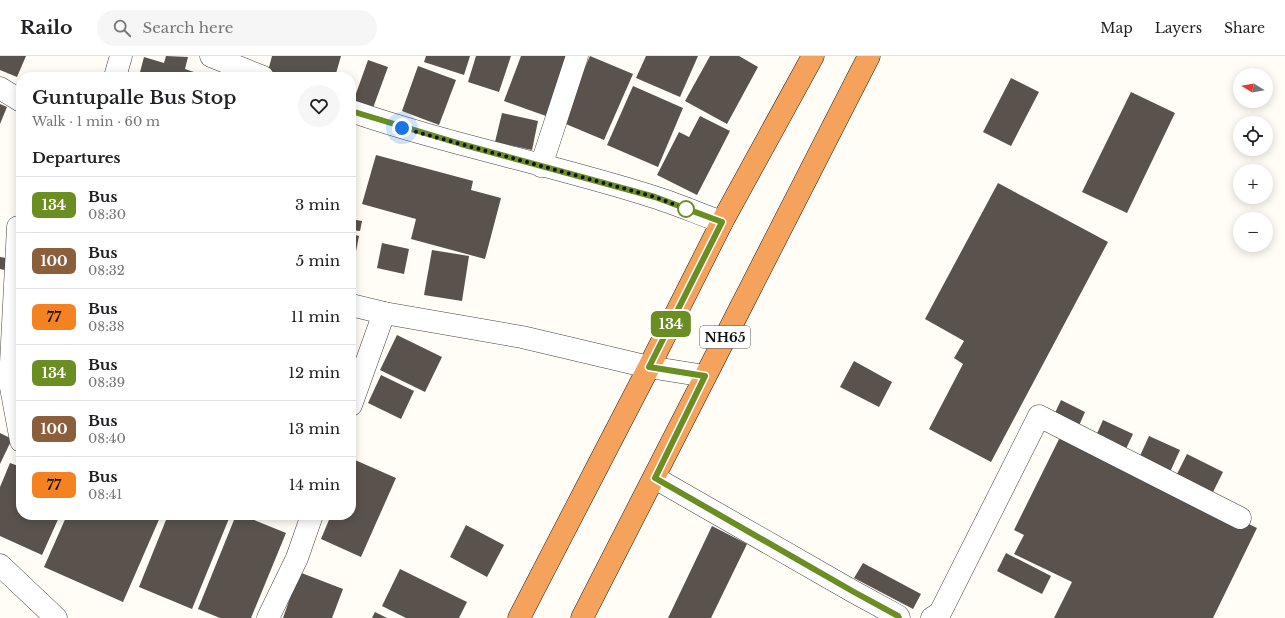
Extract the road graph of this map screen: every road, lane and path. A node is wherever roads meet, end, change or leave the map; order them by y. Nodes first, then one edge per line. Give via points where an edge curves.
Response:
1 (122, 56) edge
2 (211, 56) edge
3 (577, 56) edge
4 (869, 56) edge
5 (809, 57) edge
6 (243, 62) edge
7 (117, 72) edge
8 (256, 72) edge
9 (0, 88) edge
10 (16, 98) edge
11 (356, 113) edge
12 (541, 166) junction
13 (722, 222) junction
14 (13, 227) edge
15 (356, 306) edge
16 (384, 313) junction
17 (649, 367) junction
18 (705, 376) junction
19 (356, 391) edge
20 (16, 414) edge
21 (655, 478) junction
22 (1240, 518) dead end
23 (310, 520) edge
24 (0, 565) edge
25 (56, 618) edge
26 (268, 618) edge
27 (519, 618) edge
28 (582, 618) edge
29 (899, 618) edge
30 (932, 618) edge

1 - 7 street
2 - 6 street
3 - 12 street
4 - 18 highway, NH65
5 - 13 highway
6 - 8 street
9 - 10 street
11 - 12 street
12 - 13 street via 655,197
13 - 17 highway
14 - 20 street via 10,382
15 - 16 street
16 - 17 street via 522,337
16 - 19 street
17 - 18 street
17 - 27 highway
18 - 21 highway, NH65
21 - 28 highway, NH65
21 - 29 street
22 - 30 street via 1039,416 940,613
23 - 26 street via 297,558
24 - 25 street

